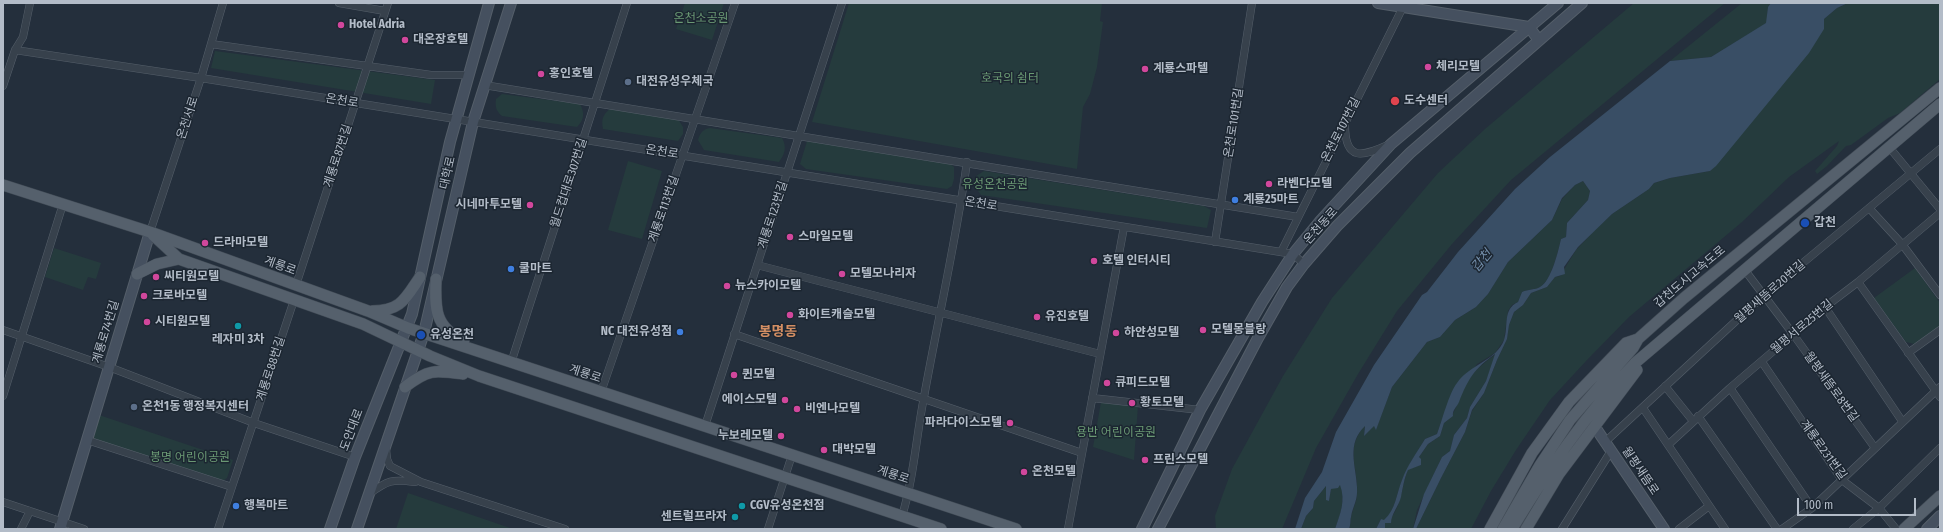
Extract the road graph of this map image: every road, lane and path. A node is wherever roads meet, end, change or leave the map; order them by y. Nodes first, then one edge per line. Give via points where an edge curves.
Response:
1 (30, 3) edge
2 (223, 3) edge
3 (339, 3) edge
4 (388, 3) edge
5 (489, 3) edge
6 (511, 3) edge
7 (627, 3) edge
8 (735, 3) edge
9 (842, 3) edge
10 (1252, 3) edge
11 (1378, 3) edge
12 (1558, 3) edge
13 (1582, 3) edge
14 (1403, 8) junction
15 (385, 11) junction
16 (1529, 27) junction
17 (1538, 39) junction
18 (211, 44) junction
19 (15, 50) junction
20 (367, 66) junction
21 (468, 75) junction
22 (201, 78) junction
23 (484, 85) junction
24 (3, 86) edge
25 (1940, 88) edge
26 (356, 103) junction
27 (596, 103) junction
28 (1940, 104) edge
29 (456, 119) junction
30 (696, 119) junction
31 (473, 122) junction
32 (1345, 123) junction
33 (800, 136) junction
34 (583, 140) junction
35 (1391, 144) junction
36 (1888, 148) junction
37 (1940, 149) edge
38 (682, 156) junction
39 (967, 162) junction
40 (787, 173) junction
41 (1910, 173) junction
42 (3, 185) edge
43 (962, 201) junction
44 (1222, 203) junction
45 (63, 204) junction
46 (1869, 208) junction
47 (1940, 209) edge
48 (1940, 213) edge
49 (1298, 217) junction
50 (1124, 227) junction
51 (150, 232) junction
52 (1215, 242) junction
53 (1902, 244) junction
54 (1280, 252) junction
55 (1293, 254) junction
56 (179, 259) junction
57 (1304, 264) junction
58 (757, 265) junction
59 (1744, 269) junction
60 (137, 274) junction
61 (420, 277) junction
62 (436, 279) junction
63 (1858, 282) junction
64 (296, 285) junction
65 (1940, 295) edge
66 (1763, 296) junction
67 (294, 300) junction
68 (1825, 307) junction
69 (368, 311) junction
70 (940, 312) junction
71 (408, 328) junction
72 (3, 330) edge
73 (1940, 330) edge
74 (424, 333) junction
75 (734, 334) junction
76 (1793, 334) junction
77 (22, 336) junction
78 (1638, 339) junction
79 (401, 343) junction
80 (1659, 343) junction
81 (418, 350) junction
82 (483, 353) junction
83 (1908, 353) junction
84 (1100, 354) junction
85 (1762, 362) junction
86 (510, 363) junction
87 (109, 367) junction
88 (479, 376) junction
89 (1665, 386) junction
90 (405, 387) junction
91 (1730, 388) junction
92 (1937, 390) edge
93 (601, 392) junction
94 (3, 396) edge
95 (1940, 397) edge
96 (1092, 398) junction
97 (923, 399) junction
98 (1643, 408) junction
99 (1200, 410) junction
100 (1695, 418) junction
101 (1902, 421) junction
102 (254, 423) junction
103 (705, 426) junction
104 (1595, 427) junction
105 (87, 440) junction
106 (1605, 442) junction
107 (386, 444) junction
108 (1668, 445) junction
109 (1875, 448) junction
110 (1940, 448) edge
111 (1611, 451) junction
112 (1082, 453) junction
113 (792, 455) junction
114 (355, 457) junction
115 (784, 478) junction
116 (1842, 480) junction
117 (421, 482) junction
118 (232, 487) junction
119 (908, 494) junction
120 (368, 495) junction
121 (1940, 496) edge
122 (3, 502) edge
123 (1709, 506) junction
124 (1812, 508) junction
125 (1879, 508) junction
126 (30, 511) junction
127 (902, 516) junction
128 (1940, 516) edge
129 (61, 525) edge
130 (21, 529) edge
131 (84, 529) edge
132 (218, 529) edge
133 (330, 529) edge
134 (357, 529) edge
135 (565, 529) edge
136 (768, 529) edge
137 (941, 529) edge
138 (1016, 529) edge
139 (1068, 529) edge
140 (1142, 529) edge
141 (1158, 529) edge
142 (1490, 529) edge
143 (1503, 529) edge
144 (1512, 529) edge
145 (1526, 529) edge
146 (1562, 529) edge
147 (1664, 529) edge
148 (1679, 529) edge
149 (1725, 529) edge
150 (1777, 529) edge
151 (1782, 529) edge
152 (1852, 529) edge
153 (1896, 529) edge
154 (1904, 529) edge
155 (1927, 529) edge

1 - 19 street via 23,37
2 - 18 street, 온천서로
3 - 15 street
4 - 15 street, 계룡로87번길
5 - 21 main road, 대학로
6 - 23 main road, 대학로
7 - 27 street, 월드컵대로307번길
8 - 30 street, 계룡로113번길
9 - 33 street, 계룡로123번길
10 - 44 street, 온천로101번길
11 - 14 main road
12 - 16 main road, 온천동로
13 - 17 main road, 온천동로
14 - 16 main road
14 - 32 street, 온천로107번길
15 - 20 street, 계룡로87번길
16 - 17 main road
16 - 35 main road, 온천동로
17 - 57 main road, 온천동로 via 1410,153 1337,226
18 - 20 street
18 - 22 street, 온천서로
19 - 22 street, 온천로
19 - 24 street
20 - 21 street via 431,75
20 - 26 street, 계룡로87번길
21 - 29 main road, 대학로
22 - 26 street, 온천로
22 - 51 street, 온천서로
23 - 27 street
23 - 31 main road, 대학로
25 - 78 main road, 갑천도시고속도로 via 1684,298
26 - 29 street, 온천로
26 - 64 street, 계룡로87번길
27 - 30 street
27 - 34 street, 월드컵대로307번길
28 - 36 main road
29 - 31 street, 온천로
29 - 61 main road, 대학로
30 - 33 street
30 - 38 street, 계룡로113번길
31 - 34 street, 온천로
31 - 62 main road, 대학로
32 - 35 street via 1346,141 1357,154 1368,154
32 - 49 street, 온천로107번길
33 - 39 street
33 - 40 street, 계룡로123번길
34 - 38 street, 온천로
34 - 86 street, 월드컵대로307번길
35 - 55 main road, 온천동로
36 - 41 street
36 - 59 main road
37 - 41 street, 월평새뜸로20번길
38 - 40 street, 온천로
38 - 93 street, 계룡로113번길
39 - 43 street
39 - 44 street
40 - 43 street, 온천로
40 - 58 street, 계룡로123번길
41 - 46 street, 월평새뜸로20번길
41 - 47 street
42 - 45 main road, 계룡로
43 - 50 street, 온천로
43 - 70 street
44 - 49 street
44 - 52 street, 온천로101번길
45 - 51 main road, 계룡로
45 - 77 street
46 - 53 street
46 - 66 street, 월평새뜸로20번길
48 - 53 street, 월평서로25번길
49 - 54 street, 온천로107번길
50 - 52 street, 온천로
50 - 84 street
51 - 56 main road, 계룡로
51 - 60 main road, 계룡로74번길
51 - 64 main road, 계룡로
52 - 54 street, 온천로
53 - 63 street, 월평서로25번길
53 - 65 street
54 - 55 street, 온천로
55 - 57 street
55 - 99 main road, 온천동로 via 1262,302
56 - 60 main road via 157,264
56 - 67 main road, 계룡로
57 - 141 main road, 온천동로 via 1287,287 1258,338
58 - 70 street
58 - 75 street, 계룡로123번길
59 - 66 street, 월평새뜸로8번길
59 - 80 main road
60 - 87 main road, 계룡로74번길
61 - 69 main road via 402,303 393,309
61 - 71 main road, 대학로
62 - 74 main road, 대학로
62 - 82 main road via 436,312 447,331
63 - 68 street, 월평서로25번길
63 - 83 street
64 - 69 main road, 계룡로
66 - 76 street, 월평새뜸로8번길
66 - 89 street, 월평새뜸로20번길
67 - 79 main road, 계룡로 via 362,324
67 - 102 street, 계룡로88번길
68 - 76 street, 월평서로25번길
68 - 101 street
69 - 71 main road, 계룡로
70 - 84 street
70 - 97 street
71 - 74 main road, 계룡로
71 - 79 main road, 대학로
72 - 77 street
73 - 83 street
74 - 81 main road, 대학로
74 - 82 main road, 계룡로
75 - 97 street
75 - 103 street, 계룡로123번길
76 - 85 street, 월평서로25번길
76 - 109 street, 월평새뜸로8번길
77 - 87 street
77 - 94 street
78 - 142 main road via 1626,343 1569,402 1532,453
78 - 143 main road, 갑천도시고속도로 via 1570,420
79 - 81 main road, 계룡로
79 - 114 main road, 도안대로
80 - 104 main road via 1613,400
80 - 144 main road via 1602,397 1546,472
81 - 88 main road, 계룡로
81 - 90 main road
82 - 86 main road, 계룡로
83 - 92 street
84 - 96 street
85 - 91 street, 월평서로25번길
85 - 116 street, 계룡로231번길
86 - 93 main road, 계룡로
87 - 102 street
87 - 105 main road, 계룡로74번길
88 - 90 main road via 432,371 420,375
88 - 115 main road, 계룡로
89 - 98 street, 월평새뜸로20번길
89 - 100 street
90 - 107 main road
91 - 100 street, 월평서로25번길
91 - 124 street
92 - 95 street
92 - 101 street
93 - 103 main road, 계룡로
96 - 99 street
96 - 112 street
97 - 112 street
97 - 119 street
98 - 106 street, 월평새뜸로20번길
98 - 108 street
99 - 140 main road, 온천동로
100 - 108 street, 월평서로25번길
100 - 150 street
101 - 109 street
102 - 114 street
102 - 118 street, 계룡로88번길
103 - 113 main road, 계룡로
104 - 106 main road, 월평새뜸로
104 - 145 main road via 1559,474
105 - 118 street
105 - 129 main road, 계룡로74번길
106 - 111 main road, 월평새뜸로
107 - 117 street via 390,466
107 - 120 main road
108 - 123 street
109 - 116 street
110 - 125 street
111 - 146 street
111 - 147 main road, 월평새뜸로
112 - 139 street
113 - 115 street
113 - 119 main road, 계룡로
114 - 133 main road, 도안대로
115 - 127 main road, 계룡로
115 - 136 street
116 - 124 street
116 - 125 street, 계룡로231번길
117 - 120 street via 386,482
117 - 135 street
118 - 132 street, 계룡로88번길
119 - 127 street
119 - 138 main road, 계룡로
120 - 134 main road
121 - 154 main road
122 - 126 street
123 - 148 street
123 - 149 street
124 - 151 street
125 - 152 street
125 - 153 street, 계룡로231번길
126 - 129 street
126 - 130 street
127 - 137 main road, 계룡로
128 - 155 main road
129 - 131 street

